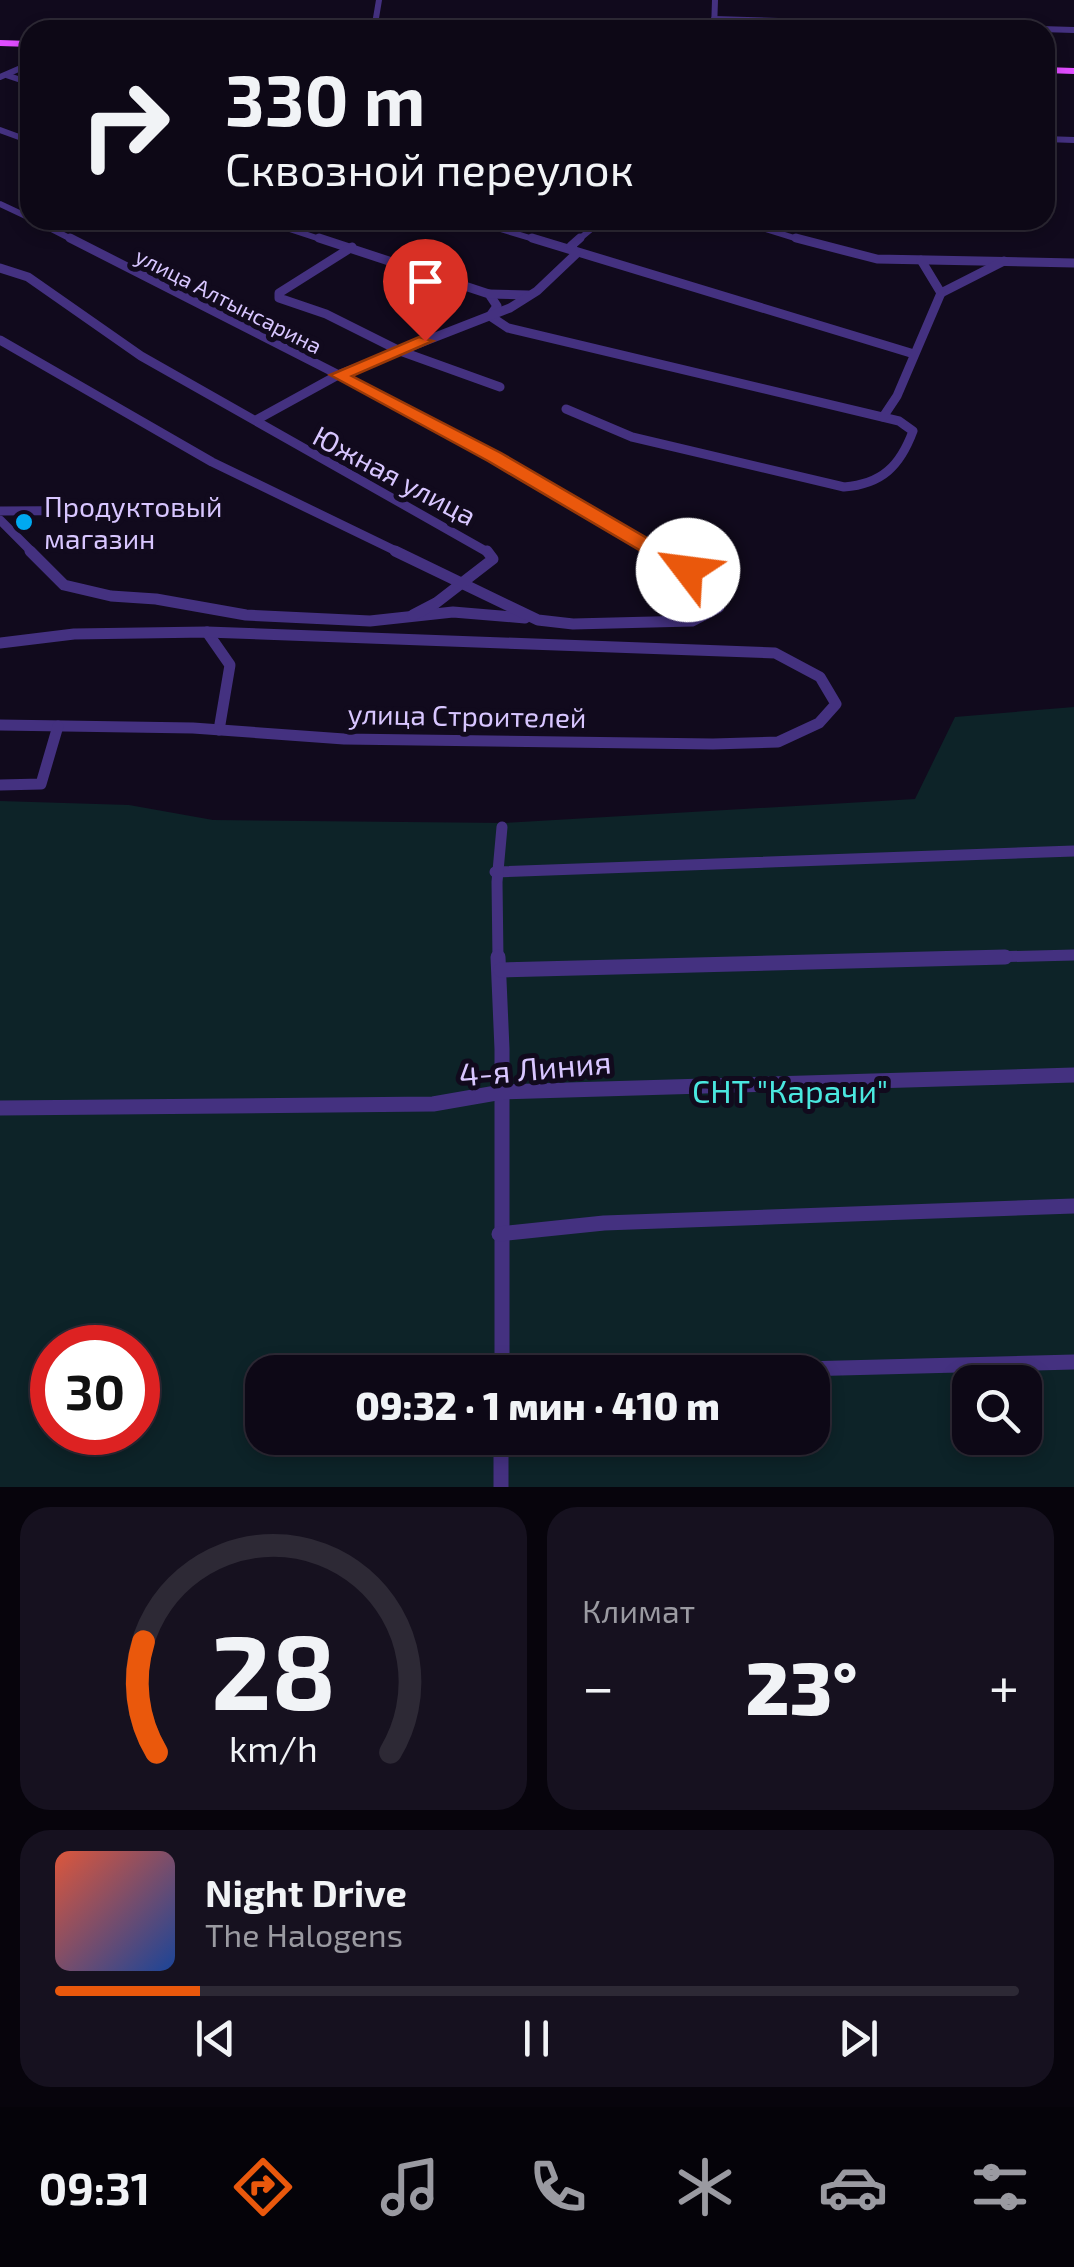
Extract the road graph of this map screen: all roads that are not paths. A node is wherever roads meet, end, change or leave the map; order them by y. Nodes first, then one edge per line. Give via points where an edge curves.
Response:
1 (715, 0) edge
2 (714, 20) edge
3 (54, 230) edge
4 (295, 230) edge
5 (502, 230) edge
6 (588, 230) edge
7 (769, 230) edge
8 (352, 247) junction
9 (576, 254) junction
10 (921, 260) junction
11 (1004, 262) junction
12 (1074, 263) edge
13 (0, 268) edge
14 (537, 292) junction
15 (942, 293) junction
16 (489, 294) junction
17 (490, 316) junction
18 (0, 340) edge
19 (400, 351) junction
20 (914, 354) junction
21 (338, 375) junction
22 (500, 386) dead end
23 (566, 409) dead end
24 (883, 417) junction
25 (258, 419) junction
26 (178, 505) dead end
27 (0, 511) edge
28 (0, 520) edge
29 (462, 583) junction
30 (414, 615) junction
31 (538, 620) junction
32 (207, 632) junction
33 (0, 643) edge
34 (0, 725) edge
35 (58, 726) junction
36 (219, 730) junction
37 (0, 784) edge
38 (502, 827) dead end
39 (1074, 852) edge
40 (495, 872) junction
41 (1074, 956) edge
42 (501, 970) junction
43 (1074, 1075) edge
44 (502, 1092) junction
45 (0, 1108) edge
46 (1074, 1206) edge
47 (499, 1234) junction
48 (502, 1355) edge
49 (1074, 1362) edge
50 (830, 1368) edge
51 (502, 1455) edge
52 (501, 1487) edge

1 - 2 street
3 - 21 street, улица Алтынсарина
4 - 8 street
5 - 9 street
6 - 9 street via 574,240
7 - 10 street via 840,252
8 - 16 street
8 - 19 street via 279,298
9 - 14 street
9 - 20 street
10 - 11 street
10 - 15 street
11 - 12 street
11 - 15 street
13 - 25 street, Южная улица via 39,284 104,333
14 - 16 street
14 - 17 street
15 - 20 street
16 - 17 street via 497,306
17 - 19 street
17 - 24 street via 555,342
18 - 29 street via 212,462
19 - 21 street
19 - 22 street
20 - 24 street
21 - 25 street
21 - 31 street, улица Алтынсарина via 720,589 719,607 692,621
23 - 24 street via 632,437 844,487 869,486 889,474 907,450 914,431
25 - 29 street, Южная улица via 273,434 485,548 494,560
26 - 27 street
28 - 30 street via 64,585 80,589 246,615
29 - 30 street
29 - 31 street
30 - 31 street
32 - 33 street via 74,634
32 - 36 street via 230,665
32 - 36 street, улица Строителей via 775,653 814,670 830,684 836,704 819,723 778,742 344,739
34 - 35 street, улица Строителей
35 - 36 street, улица Строителей
35 - 37 street via 41,784
38 - 40 street
39 - 40 street
40 - 42 street
41 - 42 street
42 - 44 street
43 - 44 street, 4-я Линия
44 - 45 street, 4-я Линия via 433,1104
44 - 47 street
46 - 47 street via 604,1223
47 - 48 street
49 - 50 street
51 - 52 street

